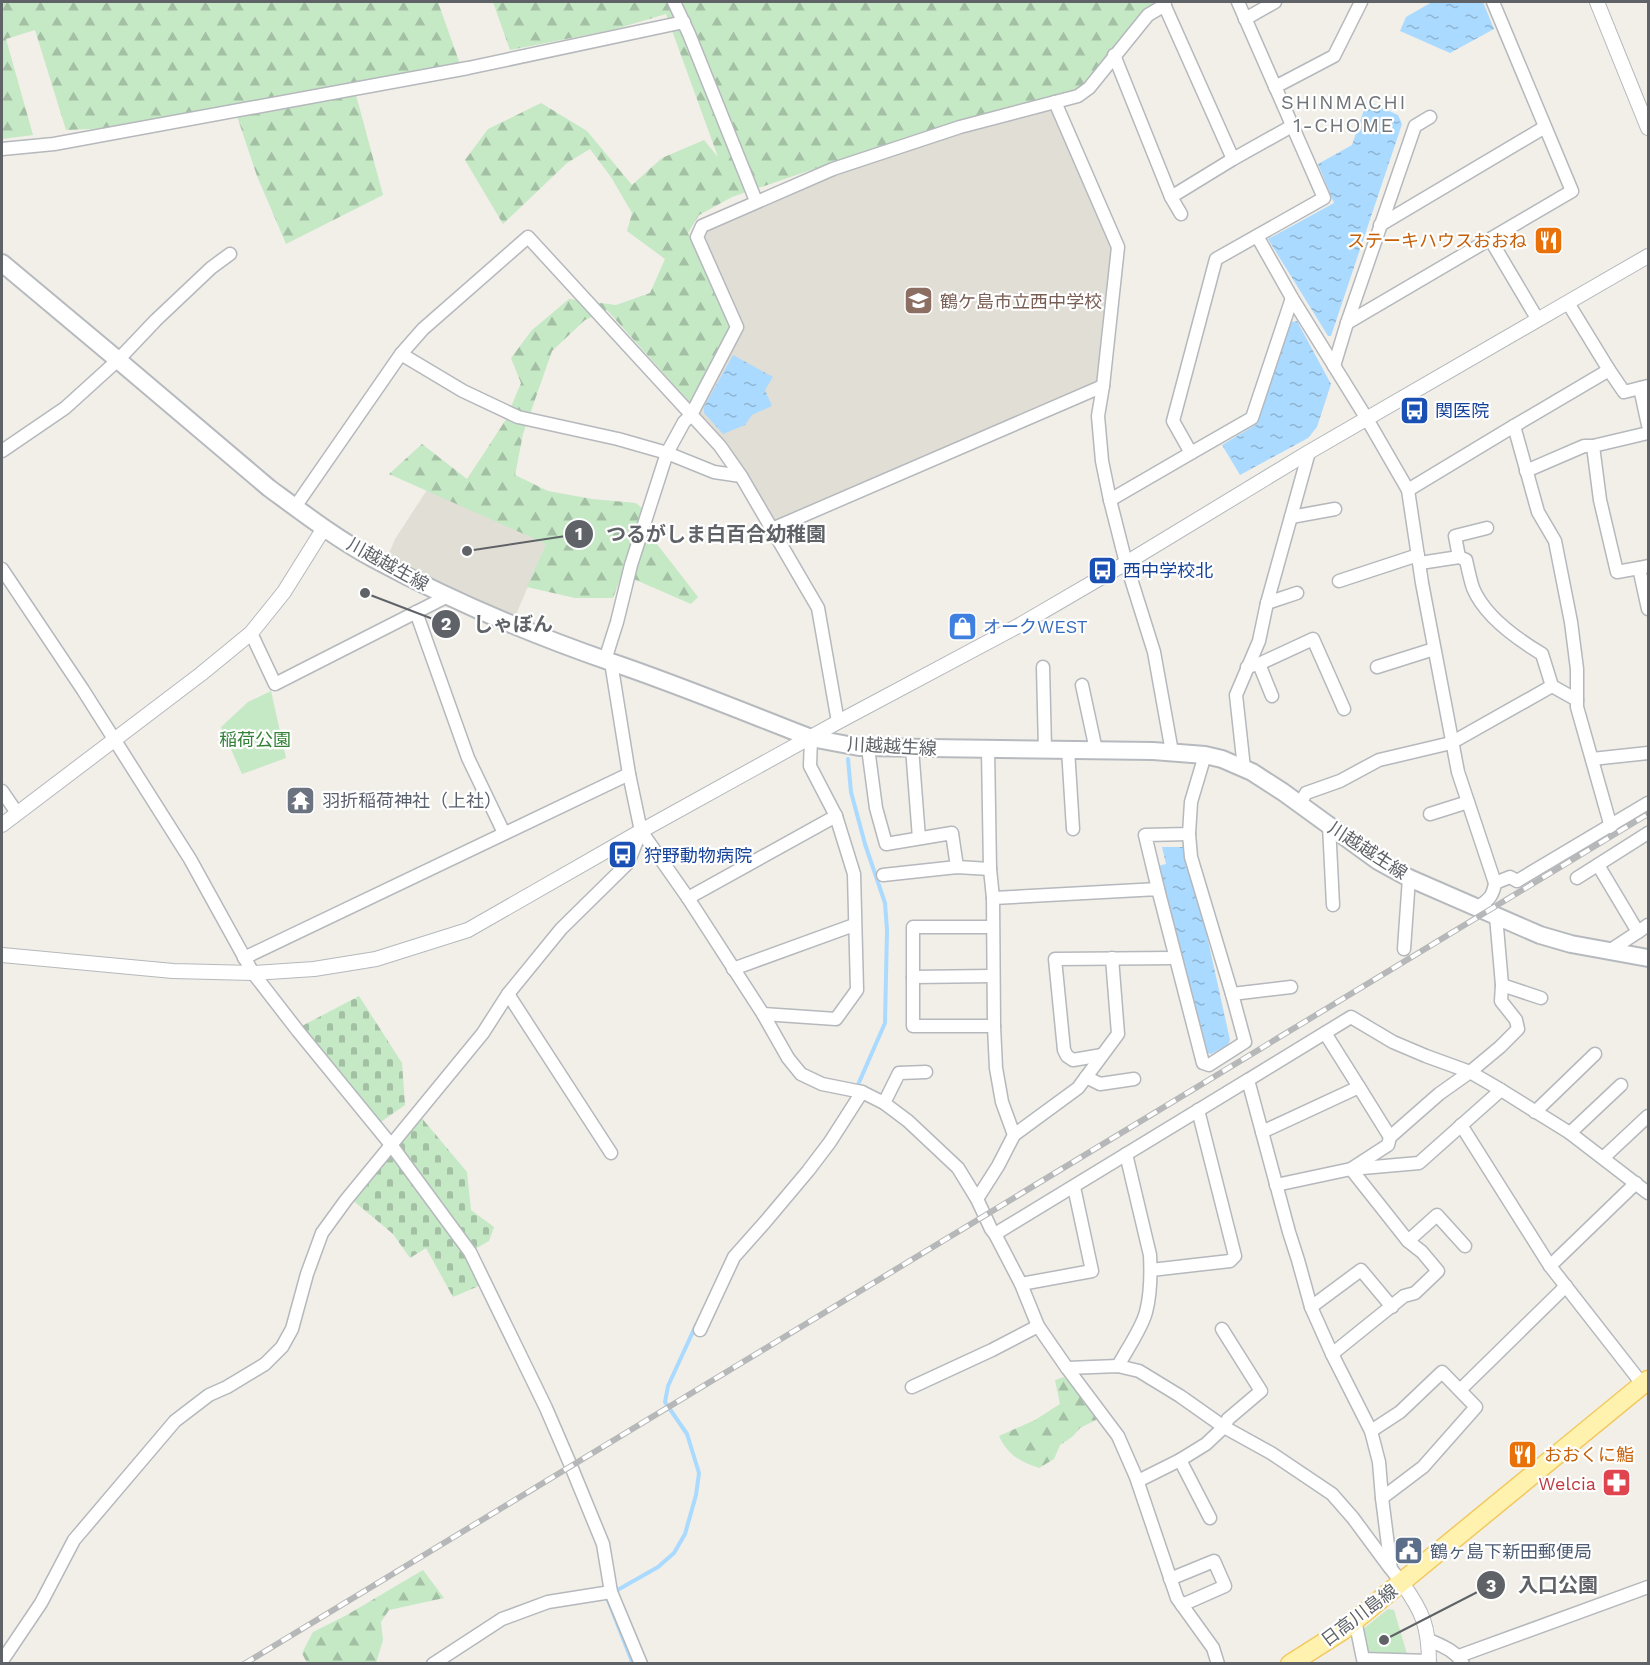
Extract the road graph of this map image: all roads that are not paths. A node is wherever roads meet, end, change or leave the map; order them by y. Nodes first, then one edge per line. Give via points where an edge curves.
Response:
1 (674, 2) edge
2 (1238, 2) edge
3 (1275, 2) edge
4 (1361, 2) edge
5 (1493, 2) edge
6 (1597, 2) edge
7 (1164, 3) edge
8 (1245, 19) junction
9 (684, 22) junction
10 (1114, 56) junction
11 (1275, 87) junction
12 (1055, 102) junction
13 (1430, 117) dead end
14 (1292, 126) junction
15 (1545, 127) junction
16 (1648, 128) edge
17 (2, 149) edge
18 (1233, 159) junction
19 (1171, 197) junction
20 (756, 201) junction
21 (1181, 214) dead end
22 (1380, 225) junction
23 (1257, 236) junction
24 (1490, 239) junction
25 (230, 255) dead end
26 (1648, 256) edge
27 (2, 263) edge
28 (1292, 298) junction
29 (1568, 303) junction
30 (1538, 320) junction
31 (1347, 323) junction
32 (401, 354) junction
33 (118, 360) junction
34 (1334, 366) junction
35 (1610, 370) junction
36 (1103, 386) junction
37 (1644, 387) edge
38 (691, 415) junction
39 (1367, 419) junction
40 (1648, 425) edge
41 (1514, 426) junction
42 (1648, 433) edge
43 (1593, 446) junction
44 (2, 452) edge
45 (1309, 452) junction
46 (667, 453) junction
47 (1191, 453) junction
48 (1526, 471) junction
49 (741, 476) junction
50 (1408, 490) junction
51 (1110, 501) junction
52 (295, 507) junction
53 (1335, 509) dead end
54 (1291, 517) junction
55 (324, 528) junction
56 (1487, 528) dead end
57 (772, 529) junction
58 (1459, 557) junction
59 (1419, 559) junction
60 (1126, 563) junction
61 (1644, 567) edge
62 (2, 569) edge
63 (1339, 581) dead end
64 (1297, 593) dead end
65 (448, 596) junction
66 (1267, 603) junction
67 (1648, 609) edge
68 (416, 612) junction
69 (250, 633) junction
70 (1434, 649) junction
71 (608, 661) junction
72 (1253, 665) junction
73 (1042, 667) dead end
74 (1377, 667) dead end
75 (1082, 685) dead end
76 (1552, 686) junction
77 (1272, 696) dead end
78 (1577, 700) junction
79 (1344, 709) dead end
80 (838, 722) junction
81 (811, 738) junction
82 (113, 740) junction
83 (1451, 743) junction
84 (868, 748) junction
85 (912, 748) junction
86 (988, 748) junction
87 (1045, 749) junction
88 (1068, 749) junction
89 (1096, 750) junction
90 (1173, 752) junction
91 (1648, 753) edge
92 (1205, 755) junction
93 (1592, 759) junction
94 (1244, 768) junction
95 (629, 774) junction
96 (2, 790) edge
97 (1468, 802) junction
98 (1648, 803) edge
99 (1300, 804) junction
100 (17, 813) junction
101 (1430, 814) dead end
102 (836, 816) junction
103 (2, 825) edge
104 (1329, 825) junction
105 (1611, 827) junction
106 (1073, 829) dead end
107 (641, 831) junction
108 (504, 833) junction
109 (1648, 833) edge
110 (1189, 834) junction
111 (919, 838) junction
112 (1598, 865) junction
113 (957, 867) junction
114 (990, 869) junction
115 (883, 875) dead end
116 (1409, 878) junction
117 (1577, 878) dead end
118 (1495, 883) junction
119 (1158, 889) junction
120 (688, 898) junction
121 (993, 898) junction
122 (1333, 905) dead end
123 (1477, 908) junction
124 (1496, 916) junction
125 (854, 925) junction
126 (992, 927) junction
127 (1643, 928) edge
128 (1404, 949) dead end
129 (1609, 951) junction
130 (2, 955) edge
131 (244, 958) junction
132 (1112, 958) junction
133 (1175, 958) junction
134 (1648, 958) edge
135 (733, 969) junction
136 (253, 973) junction
137 (993, 976) junction
138 (913, 977) junction
139 (1502, 985) junction
140 (1292, 987) dead end
141 (508, 994) junction
142 (1232, 994) junction
143 (1540, 998) dead end
144 (763, 1014) junction
145 (994, 1026) junction
146 (1325, 1033) junction
147 (1595, 1054) dead end
148 (1102, 1055) junction
149 (926, 1072) dead end
150 (1470, 1072) junction
151 (1086, 1077) junction
152 (1134, 1079) dead end
153 (1248, 1080) junction
154 (1621, 1085) dead end
155 (1359, 1088) junction
156 (1501, 1090) junction
157 (862, 1092) junction
158 (884, 1103) junction
159 (1198, 1110) junction
160 (1535, 1112) junction
161 (1648, 1116) edge
162 (1461, 1125) junction
163 (1262, 1132) junction
164 (1570, 1133) junction
165 (1014, 1135) junction
166 (1390, 1137) junction
167 (392, 1146) junction
168 (611, 1153) dead end
169 (1126, 1154) junction
170 (1603, 1158) junction
171 (1351, 1169) junction
172 (1636, 1183) junction
173 (1276, 1185) junction
174 (1074, 1186) junction
175 (1648, 1193) edge
176 (977, 1199) junction
177 (995, 1234) junction
178 (1408, 1240) junction
179 (1465, 1246) dead end
180 (1550, 1266) junction
181 (1151, 1270) junction
182 (1021, 1284) junction
183 (1566, 1286) junction
184 (1311, 1307) junction
185 (1392, 1307) junction
186 (1038, 1326) junction
187 (1222, 1329) dead end
188 (700, 1330) dead end
189 (1332, 1354) junction
190 (1118, 1366) junction
191 (1067, 1368) junction
192 (1646, 1382) edge
193 (912, 1387) dead end
194 (1460, 1390) junction
195 (1224, 1427) junction
196 (1371, 1431) junction
197 (1180, 1460) junction
198 (1138, 1481) junction
199 (1382, 1498) junction
200 (1210, 1518) dead end
201 (1397, 1576) junction
202 (1170, 1579) junction
203 (1648, 1587) edge
204 (611, 1592) junction
205 (1182, 1605) junction
206 (1355, 1620) junction
207 (1429, 1640) junction
208 (1461, 1660) edge
209 (2, 1661) edge
210 (1429, 1662) edge
211 (433, 1664) edge
212 (641, 1664) edge
213 (1218, 1664) edge
214 (1290, 1664) edge

1 - 9 street
2 - 8 street
3 - 8 street
4 - 11 street via 1334,56
5 - 15 street
6 - 16 street
7 - 10 street via 1148,15
7 - 18 street
8 - 11 street
9 - 17 street via 434,74 54,144
9 - 20 street
10 - 12 street via 1078,96
10 - 19 street
11 - 14 street
12 - 20 street via 949,130 833,169
12 - 36 street via 1118,247
13 - 22 street via 1415,126
14 - 18 street
14 - 23 street via 1324,198
15 - 22 street
15 - 24 street via 1572,191
18 - 19 street
19 - 21 street
20 - 38 street via 702,226 697,237 737,327
22 - 31 street
23 - 28 street
23 - 47 street via 1216,259 1173,421
24 - 30 street
24 - 31 street
25 - 33 street via 211,268
26 - 29 street
27 - 33 main road, 川越越生線
28 - 34 street
28 - 47 street via 1252,418
29 - 30 street
29 - 35 street
30 - 39 street
31 - 34 street
32 - 38 street via 423,329 528,237
32 - 46 street via 518,417
32 - 52 street
33 - 44 street via 64,408
33 - 52 main road, 川越越生線
34 - 39 street
35 - 37 street via 1624,392
35 - 41 street
36 - 51 street via 1098,416
36 - 57 street
37 - 40 street
38 - 46 street
38 - 49 street
39 - 45 street
39 - 50 street
41 - 48 street
41 - 50 street
42 - 43 street
43 - 48 street via 1584,446
43 - 61 street via 1600,500 1617,572
45 - 54 street
45 - 60 street
46 - 49 street via 714,472
46 - 71 street via 631,565
47 - 51 street
48 - 78 street via 1538,512 1555,541 1571,622
49 - 57 street
50 - 59 street
51 - 60 street
52 - 55 main road, 川越越生線
53 - 54 street
54 - 66 street
55 - 65 main road, 川越越生線
55 - 69 street via 284,592
56 - 58 street via 1455,536
57 - 80 street via 818,608
58 - 59 street
58 - 76 street via 1466,560 1473,588 1484,605 1520,641 1542,654
59 - 63 street
59 - 70 street
60 - 80 street
60 - 90 street via 1154,652
61 - 67 street
62 - 82 street
64 - 66 street
65 - 68 street
65 - 71 main road, 川越越生線
66 - 72 street
68 - 69 street via 275,684
68 - 108 street via 468,758
69 - 82 street
70 - 74 street
70 - 83 street
71 - 81 main road, 川越越生線
71 - 95 street
72 - 77 street
72 - 79 street via 1313,639
72 - 94 street via 1236,694
73 - 87 street
75 - 89 street
76 - 78 street
76 - 83 street
78 - 93 street
80 - 81 street
81 - 84 main road, 川越越生線
81 - 102 street via 810,766
81 - 107 street
82 - 100 street
82 - 131 street via 190,859
83 - 97 street
83 - 99 street via 1379,760 1340,781 1306,793
84 - 85 main road, 川越越生線
84 - 111 street via 876,808 886,844
85 - 86 main road, 川越越生線
85 - 111 street
86 - 87 main road, 川越越生線
86 - 114 street
87 - 88 main road, 川越越生線
88 - 89 main road, 川越越生線
88 - 106 street
89 - 90 main road, 川越越生線
90 - 92 main road, 川越越生線
91 - 93 street
92 - 94 main road, 川越越生線
92 - 110 street via 1191,802
93 - 105 street
94 - 99 main road, 川越越生線
95 - 107 street
95 - 108 street
96 - 100 street
97 - 101 street
97 - 118 street
98 - 105 street
99 - 104 main road, 川越越生線
100 - 103 street
102 - 120 street
102 - 125 street via 854,874
104 - 116 main road, 川越越生線
104 - 122 street
105 - 118 street via 1517,881 1510,876
107 - 120 street
107 - 136 street via 468,930 376,959
107 - 141 street via 628,863 561,929
108 - 131 street
109 - 112 street
110 - 119 street via 1145,835
110 - 142 street via 1191,857
111 - 113 street via 952,833
112 - 117 street
112 - 127 street
113 - 114 street
113 - 115 street
114 - 121 street
116 - 123 main road, 川越越生線
116 - 128 street
118 - 123 street via 1488,900
119 - 121 street
119 - 133 street
120 - 135 street
121 - 126 street
123 - 124 main road, 川越越生線
124 - 129 main road, 川越越生線 via 1540,935
124 - 139 street
125 - 135 street
125 - 144 street via 857,990 836,1019
126 - 137 street
126 - 138 street via 913,927
127 - 129 street
129 - 134 main road, 川越越生線
130 - 136 street via 173,971
131 - 136 street
132 - 133 street
132 - 148 street via 1118,1034
132 - 148 street via 1054,959 1064,1050 1073,1060
133 - 142 street via 1203,1063 1209,1065 1245,1042
135 - 144 street
136 - 167 street
137 - 138 street
137 - 145 street
138 - 145 street via 913,1026
139 - 143 street
139 - 150 street via 1501,1001 1518,1029
140 - 142 street
141 - 167 street via 483,1033
141 - 168 street
144 - 157 street via 801,1074 822,1084
145 - 165 street via 1002,1102
146 - 150 street via 1351,1017 1393,1042
146 - 153 street
146 - 155 street
147 - 160 street
148 - 151 street
149 - 158 street via 899,1073
150 - 156 street
150 - 166 street
151 - 152 street via 1100,1084
151 - 165 street via 1078,1088
153 - 159 street
153 - 163 street
154 - 164 street
155 - 163 street
155 - 166 street
156 - 160 street
156 - 162 street
157 - 158 street
157 - 188 street via 808,1171 734,1257
158 - 176 street via 958,1168
159 - 169 street
159 - 181 street via 1234,1256 1230,1262
160 - 164 street
161 - 170 street
162 - 171 street via 1419,1163
162 - 180 street
163 - 173 street
164 - 170 street
165 - 176 street
166 - 171 street via 1388,1145
167 - 204 street via 470,1252 575,1476 603,1544
167 - 209 street via 322,1233 292,1329 282,1347 265,1364 209,1395 175,1421 75,1540 41,1603
169 - 174 street
169 - 181 street
170 - 172 street
171 - 173 street
171 - 178 street
172 - 175 street
172 - 180 street
173 - 184 street
174 - 177 street
174 - 182 street via 1092,1271
176 - 177 street
177 - 182 street
178 - 179 street via 1437,1215
178 - 185 street via 1438,1271 1415,1293 1404,1296
180 - 183 street
181 - 190 street via 1146,1314
182 - 186 street
183 - 192 street
183 - 194 street
184 - 185 street via 1361,1270
184 - 189 street
185 - 189 street
186 - 191 street
186 - 193 street
187 - 195 street via 1261,1391
189 - 196 street
190 - 191 street
190 - 195 street via 1142,1373
191 - 198 street via 1118,1436
192 - 201 main road, 日高川島線
194 - 196 street via 1442,1372 1400,1412
194 - 199 street via 1476,1407 1423,1467
195 - 197 street
195 - 201 street via 1332,1494
196 - 199 street
197 - 198 street
197 - 200 street
198 - 202 street
199 - 201 street
201 - 206 main road, 日高川島線
201 - 207 street via 1418,1605
202 - 205 street
202 - 205 street via 1214,1561 1225,1586
203 - 208 street
204 - 211 street via 548,1602 502,1619
204 - 212 street
205 - 213 street via 1213,1648
206 - 210 street via 1363,1659
206 - 214 main road, 日高川島線
207 - 208 street
207 - 210 street

